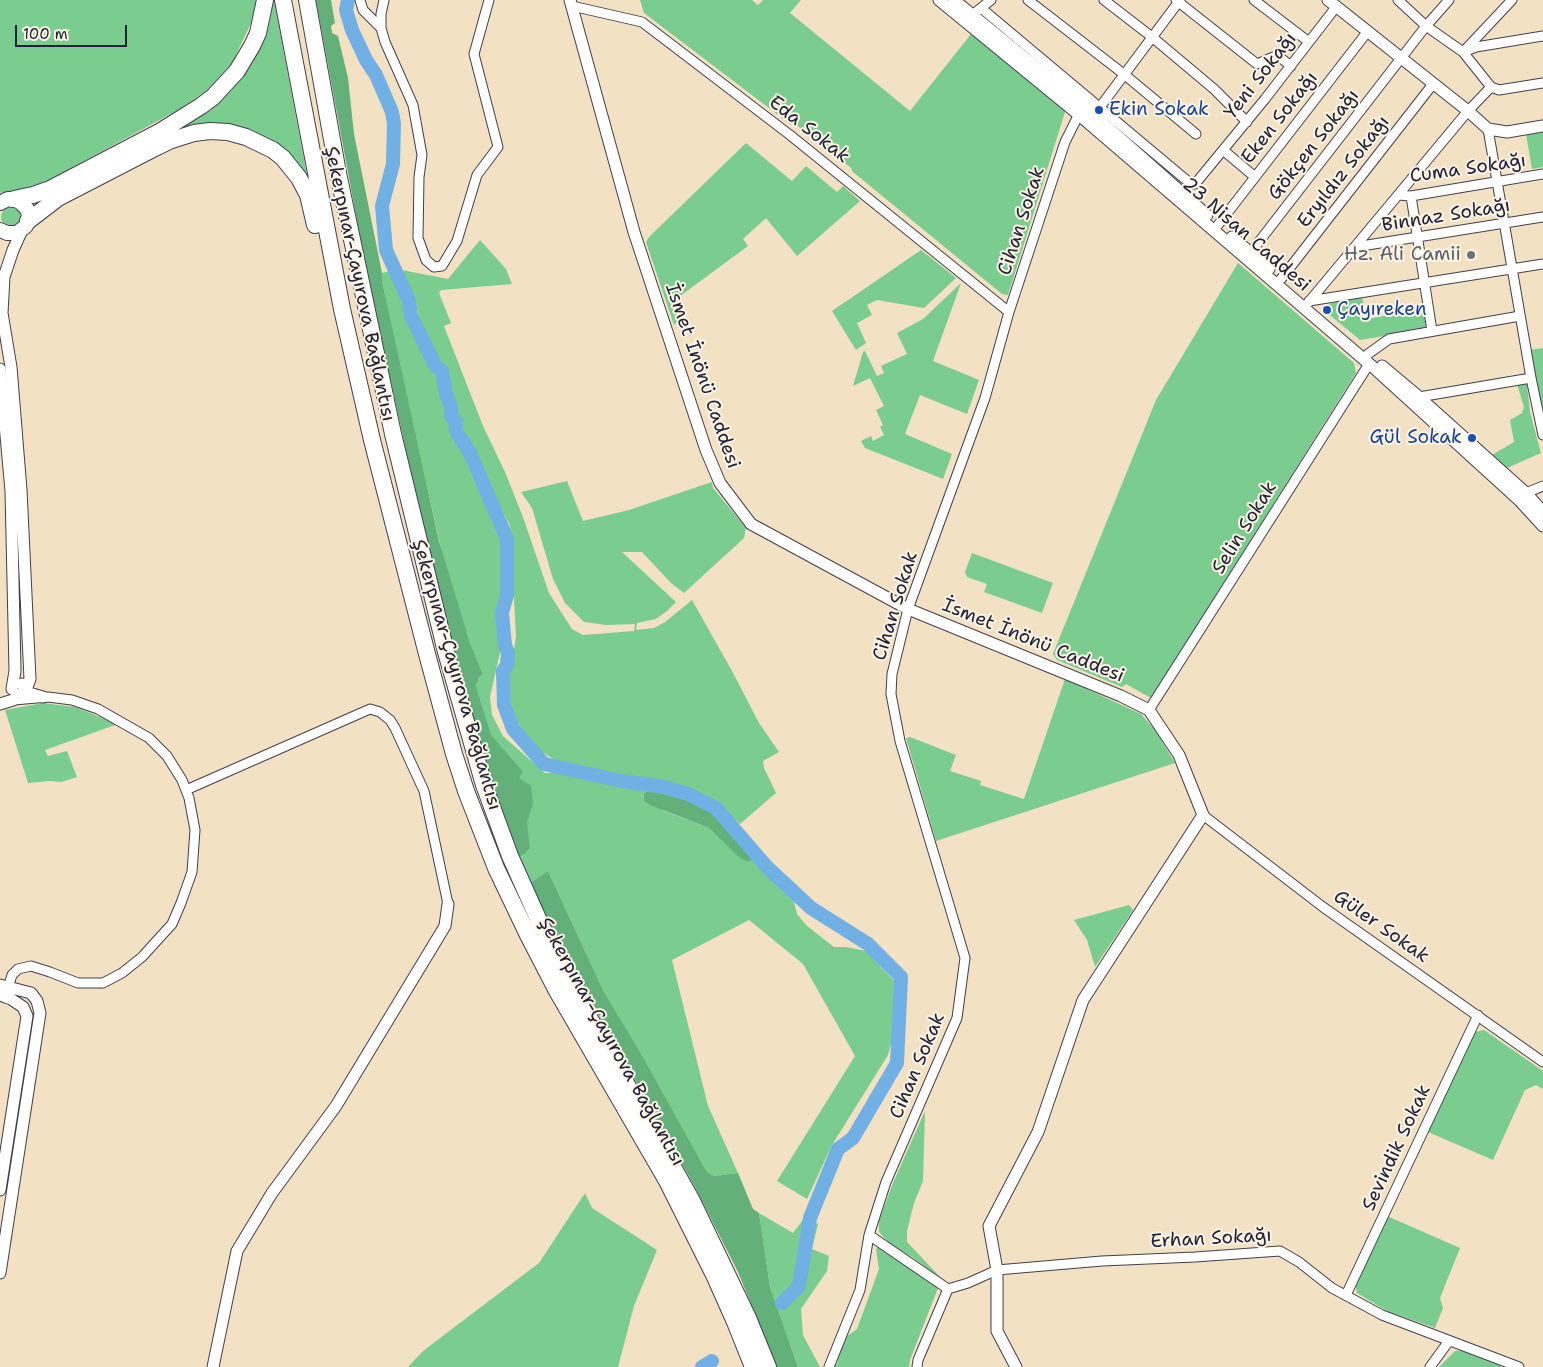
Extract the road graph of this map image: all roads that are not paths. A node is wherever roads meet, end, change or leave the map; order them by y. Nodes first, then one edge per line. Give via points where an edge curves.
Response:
1 (265, 0) edge
2 (283, 0) edge
3 (307, 0) edge
4 (360, 0) edge
5 (384, 0) edge
6 (489, 0) edge
7 (939, 0) edge
8 (954, 0) edge
9 (991, 0) edge
10 (1028, 0) edge
11 (1104, 0) edge
12 (1254, 0) edge
13 (1398, 0) edge
14 (1449, 0) edge
15 (1512, 0) edge
16 (1178, 1) edge
17 (571, 3) edge
18 (1332, 3) edge
19 (976, 12) junction
20 (1426, 26) junction
21 (381, 28) junction
22 (1368, 31) junction
23 (1152, 36) junction
24 (1543, 36) edge
25 (1308, 42) junction
26 (1463, 52) junction
27 (1402, 58) junction
28 (1291, 66) junction
29 (1125, 75) junction
30 (1543, 82) edge
31 (1433, 84) junction
32 (1491, 87) junction
33 (1100, 107) junction
34 (1081, 110) junction
35 (1468, 111) junction
36 (1247, 122) junction
37 (1543, 126) edge
38 (1488, 129) junction
39 (1196, 134) dead end
40 (1223, 150) junction
41 (1543, 174) edge
42 (1255, 177) junction
43 (1497, 182) junction
44 (1398, 195) junction
45 (1411, 196) junction
46 (5, 200) edge
47 (1543, 217) edge
48 (1504, 223) junction
49 (25, 225) junction
50 (1218, 225) junction
51 (0, 230) edge
52 (1418, 237) junction
53 (1355, 246) junction
54 (1251, 252) junction
55 (1543, 264) edge
56 (1512, 269) junction
57 (1281, 279) junction
58 (1425, 283) junction
59 (1309, 302) junction
60 (1009, 312) junction
61 (1520, 316) junction
62 (1432, 331) junction
63 (1368, 359) junction
64 (0, 369) edge
65 (358, 377) junction
66 (1531, 378) junction
67 (1419, 397) junction
68 (1543, 435) edge
69 (1543, 486) edge
70 (1526, 493) junction
71 (1543, 512) edge
72 (1543, 526) edge
73 (908, 609) junction
74 (15, 671) junction
75 (0, 693) edge
76 (16, 694) junction
77 (43, 698) junction
78 (0, 704) edge
79 (1149, 710) junction
80 (186, 790) junction
81 (1203, 815) junction
82 (448, 904) joint
83 (3, 990) edge
84 (38, 1008) junction
85 (25, 1012) junction
86 (1478, 1015) junction
87 (1543, 1062) edge
88 (0, 1190) edge
89 (869, 1235) junction
90 (997, 1270) junction
91 (0, 1273) edge
92 (948, 1289) junction
93 (1346, 1296) junction
94 (1449, 1341) junction
95 (213, 1367) edge
96 (753, 1367) edge
97 (768, 1367) edge
98 (829, 1367) edge
99 (917, 1367) edge
100 (1016, 1367) edge
101 (1430, 1367) edge
102 (1519, 1367) edge

1 - 46 highway via 258,33 245,58 226,84 201,106 50,189
2 - 65 highway, Şekerpınar-Çayırova Bağlantısı
3 - 97 highway, Şekerpınar-Çayırova Bağlantısı via 340,183 393,434 448,661 484,785 510,856 540,923 572,987 692,1201
4 - 21 street via 363,10
5 - 21 street
6 - 21 street via 474,54 498,146 477,175 457,241 442,266 434,267 426,260 418,238 422,155 413,105 384,42
7 - 34 street, 23 Nisan Caddesi
8 - 19 street, 23 Nisan Caddesi
9 - 19 street
10 - 29 street
11 - 23 street
12 - 25 street
13 - 20 street
14 - 20 street, Gökçen Sokağı
15 - 26 street
16 - 23 street
16 - 28 street via 1257,64 1273,57
17 - 60 street, Eda Sokak via 642,22 790,135
17 - 73 street, İsmet İnönü Caddesi via 634,232 706,450 720,483 751,524
18 - 22 street
18 - 25 street, Yeni Sokağı
19 - 33 street
19 - 34 street, 23 Nisan Caddesi
20 - 26 street
20 - 27 street, Gökçen Sokağı
22 - 27 street
22 - 42 street, Eken Sokağı
23 - 29 street
23 - 36 street
24 - 26 street
25 - 28 street, Yeni Sokağı
26 - 32 street
27 - 31 street
27 - 54 street, Gökçen Sokağı
28 - 36 street, Yeni Sokağı
29 - 33 street
29 - 39 street
30 - 32 street via 1499,90
31 - 35 street
31 - 57 street, Eryıldız Sokağı
32 - 35 street
33 - 40 street, Yeni Sokağı via 1191,184 1195,184
34 - 50 street, 23 Nisan Caddesi
34 - 60 street, Cihan Sokak via 1065,142
34 - 63 street, 23 Nisan Caddesi
35 - 38 street
35 - 44 street
36 - 40 street, Yeni Sokağı
37 - 38 street via 1506,132
38 - 43 street
40 - 42 street
41 - 43 street, Cuma Sokağı
42 - 50 street, Eken Sokağı
43 - 45 street, Cuma Sokağı
43 - 48 street
44 - 45 street, Cuma Sokağı
44 - 53 street
45 - 52 street
46 - 49 main road via 19,201 27,209
47 - 48 street, Binnaz Sokağı
48 - 52 street, Binnaz Sokağı
48 - 56 street
49 - 51 main road via 12,234
49 - 65 highway via 58,198 169,141 210,131 228,132 254,140 283,158 308,196 329,286
49 - 76 street via 4,277 2,313 12,367 30,679 28,687
50 - 54 street, 23 Nisan Caddesi
52 - 53 street, Binnaz Sokağı
52 - 58 street
53 - 59 street
54 - 57 street, 23 Nisan Caddesi
55 - 56 street
56 - 58 street
56 - 61 street
57 - 59 street, 23 Nisan Caddesi
58 - 59 street
58 - 62 street
59 - 63 street, 23 Nisan Caddesi
60 - 73 street, Cihan Sokak via 984,398
61 - 62 street
61 - 66 street
62 - 63 street via 1389,339
63 - 67 street, 23 Nisan Caddesi
63 - 72 street, 23 Nisan Caddesi
63 - 79 street, Selin Sokak
64 - 74 street via 11,491
65 - 96 highway, Şekerpınar-Çayırova Bağlantısı via 427,654 454,754 480,830 536,951 690,1227
66 - 67 street
66 - 68 street
67 - 70 street, 23 Nisan Caddesi
69 - 70 street
70 - 71 street, 23 Nisan Caddesi
73 - 79 street, İsmet İnönü Caddesi
73 - 89 street, Cihan Sokak via 892,674 891,694 900,741 965,958 957,1018 886,1182
74 - 76 street
74 - 77 street via 29,693
75 - 76 street
76 - 77 street
76 - 78 street
77 - 80 street via 72,700 98,709 149,738 167,756
79 - 81 street, İsmet İnönü Caddesi via 1178,755
80 - 82 street via 370,709 380,712 395,728 424,791
80 - 83 street via 195,830 192,872 172,924 142,958 103,983 78,983 31,966 18,969
81 - 86 street, Güler Sokak via 1323,907
81 - 90 street via 1083,1000 1038,1132 989,1226
82 - 95 street via 444,926 336,1106 272,1193 237,1250
83 - 84 street via 31,993
83 - 85 street
84 - 85 street
84 - 91 street via 40,1013
85 - 88 street via 27,1016
86 - 87 street, Güler Sokak
86 - 93 street, Sevindik Sokak
89 - 92 street
89 - 98 street, Cihan Sokak via 860,1290
90 - 92 street via 968,1284
90 - 93 street, Erhan Sokağı via 1280,1251
90 - 100 street via 997,1331
92 - 99 street
93 - 94 street, Erhan Sokağı via 1382,1315
94 - 101 street
94 - 102 street, Erhan Sokağı

